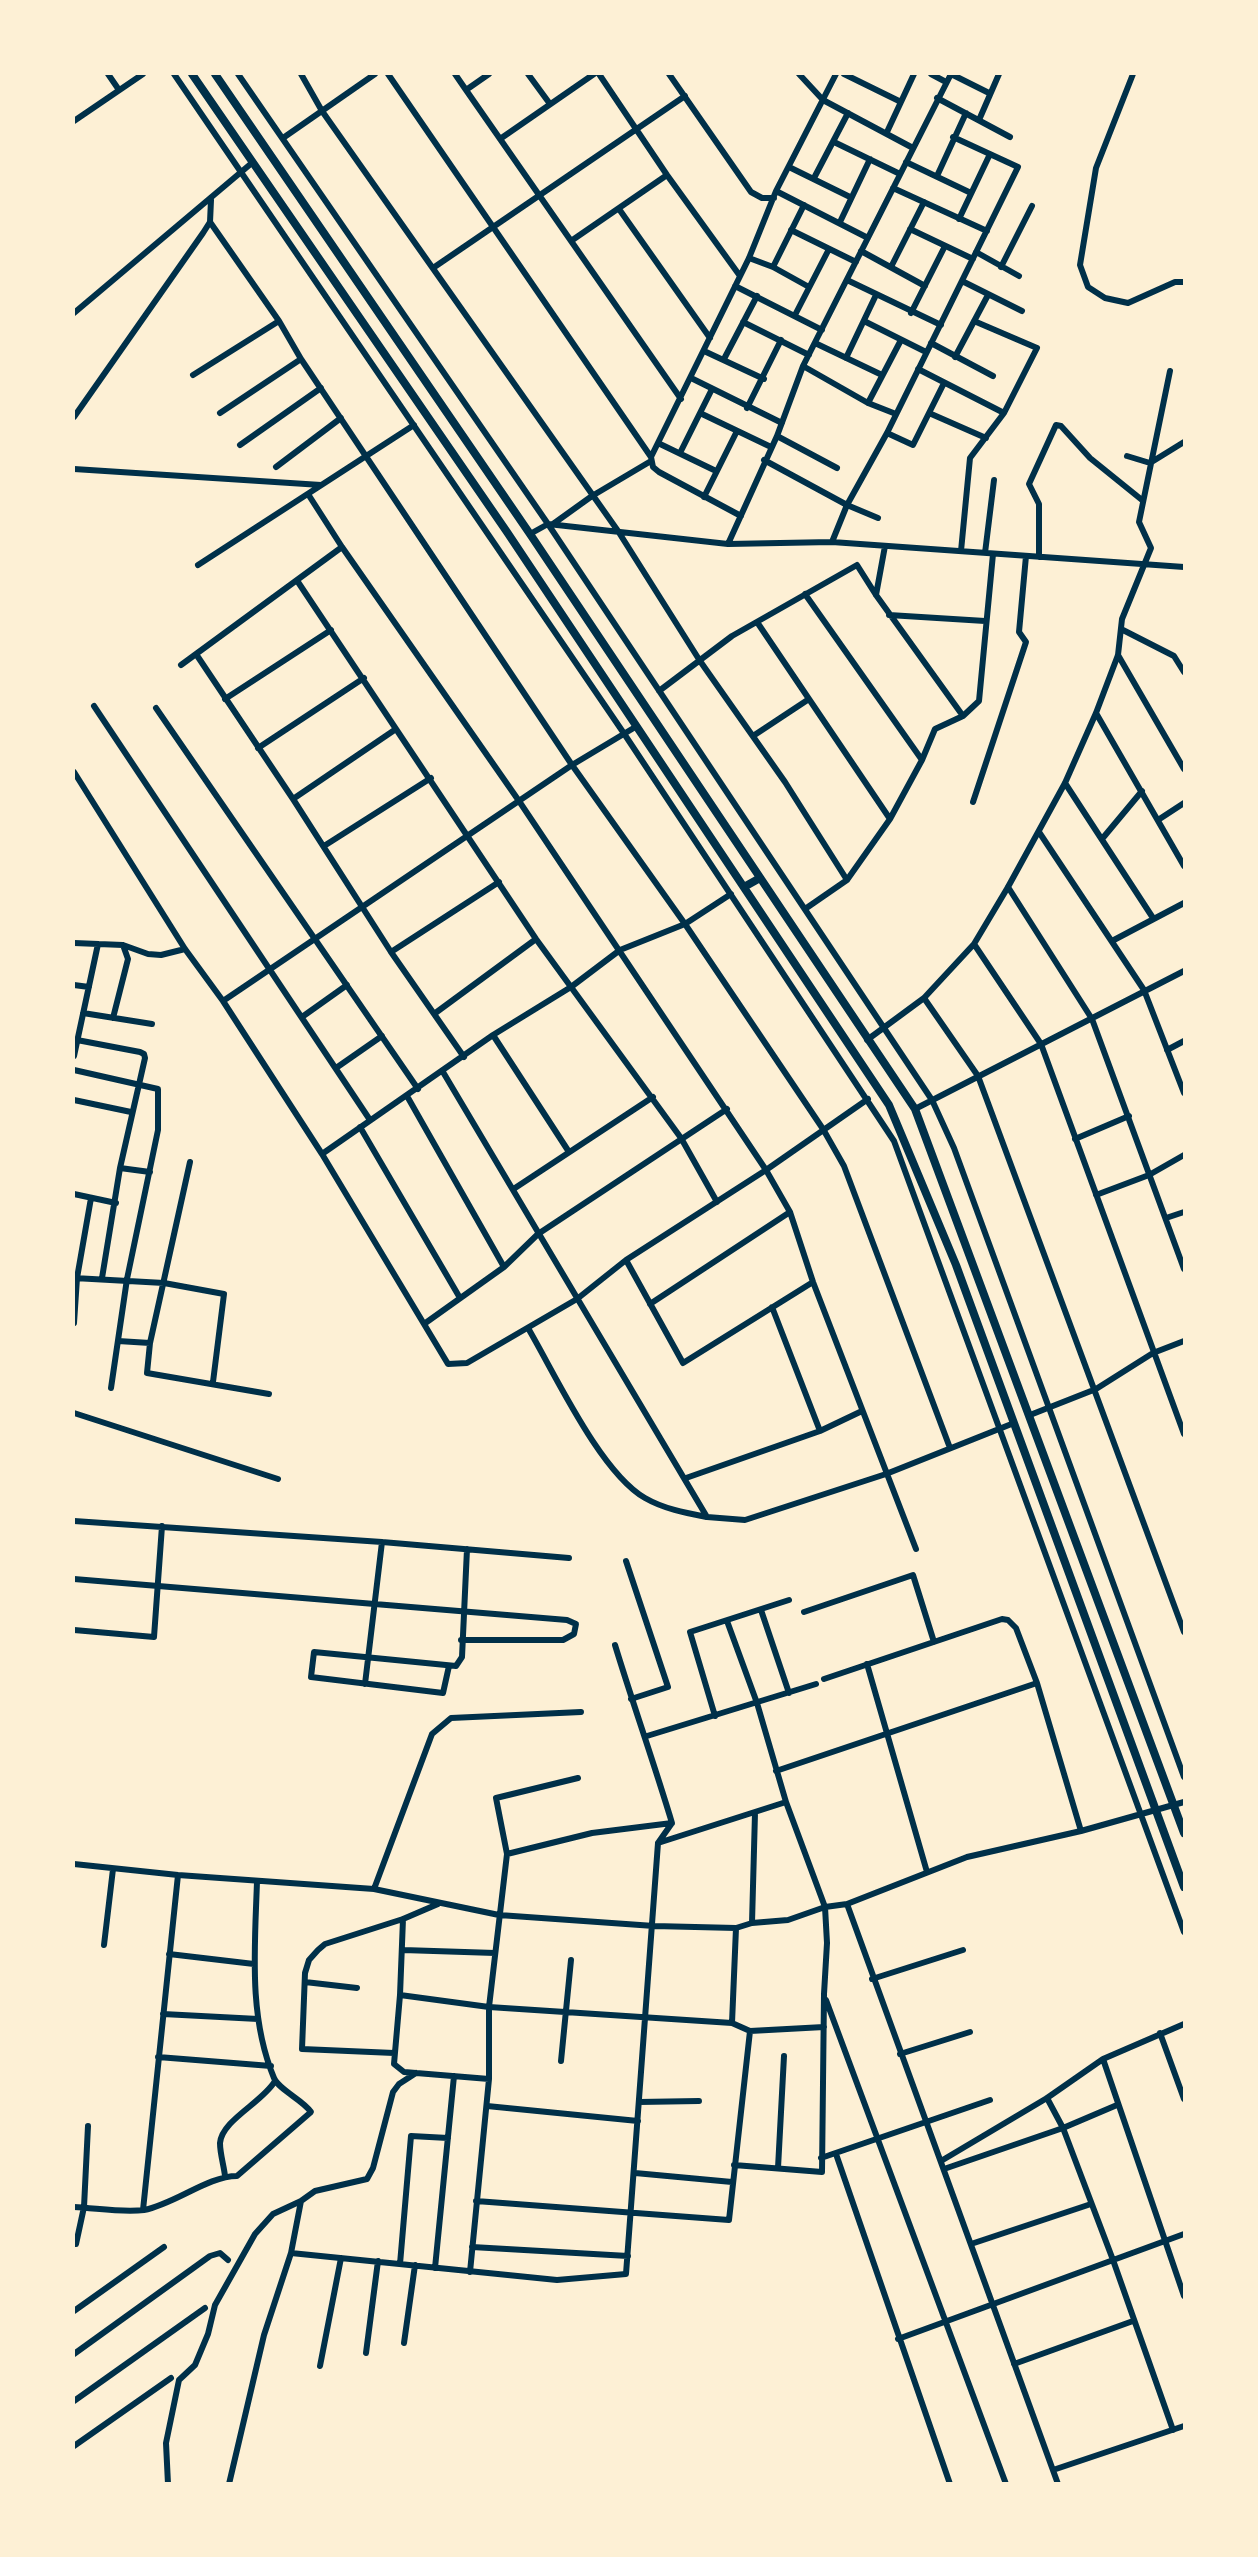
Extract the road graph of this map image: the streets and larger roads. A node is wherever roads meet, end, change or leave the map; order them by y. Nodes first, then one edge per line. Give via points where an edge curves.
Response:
1 (108, 74) edge
2 (143, 74) edge
3 (174, 74) edge
4 (192, 74) edge
5 (215, 74) edge
6 (238, 74) edge
7 (301, 74) edge
8 (375, 74) edge
9 (388, 74) edge
10 (454, 74) edge
11 (489, 74) edge
12 (528, 74) edge
13 (594, 74) edge
14 (599, 74) edge
15 (669, 74) edge
16 (799, 74) edge
17 (836, 74) edge
18 (844, 74) edge
19 (912, 74) edge
20 (931, 74) edge
21 (951, 74) edge
22 (999, 74) edge
23 (1133, 74) edge
24 (946, 82) junction
25 (119, 90) junction
26 (466, 90) junction
27 (990, 93) junction
28 (685, 96) junction
29 (937, 98) junction
30 (823, 100) junction
31 (901, 102) junction
32 (550, 104) junction
33 (322, 111) junction
34 (849, 113) junction
35 (966, 113) junction
36 (979, 120) junction
37 (74, 121) edge
38 (635, 129) junction
39 (886, 132) junction
40 (953, 137) junction
41 (1010, 137) dead end
42 (283, 138) junction
43 (500, 139) junction
44 (834, 142) junction
45 (913, 148) junction
46 (990, 154) junction
47 (870, 159) junction
48 (254, 162) junction
49 (906, 162) junction
50 (789, 167) junction
51 (242, 173) junction
52 (667, 174) junction
53 (900, 174) junction
54 (937, 176) junction
55 (814, 178) junction
56 (893, 188) junction
57 (777, 191) junction
58 (539, 193) junction
59 (971, 193) junction
60 (850, 197) junction
61 (774, 198) junction
62 (211, 200) junction
63 (924, 202) junction
64 (804, 205) junction
65 (1032, 206) dead end
66 (619, 208) junction
67 (959, 219) junction
68 (210, 222) junction
69 (840, 222) junction
70 (490, 226) junction
71 (910, 229) junction
72 (791, 230) junction
73 (987, 231) junction
74 (868, 238) junction
75 (571, 242) junction
76 (945, 246) junction
77 (829, 249) junction
78 (861, 251) junction
79 (975, 256) junction
80 (749, 258) junction
81 (856, 262) junction
82 (773, 267) junction
83 (891, 267) junction
84 (1001, 267) junction
85 (433, 268) junction
86 (740, 276) junction
87 (1019, 276) dead end
88 (847, 280) junction
89 (962, 281) junction
90 (1185, 282) edge
91 (735, 286) junction
92 (925, 286) junction
93 (809, 287) junction
94 (876, 295) junction
95 (988, 295) junction
96 (757, 296) junction
97 (1022, 311) dead end
98 (74, 313) edge
99 (911, 313) junction
100 (795, 315) junction
101 (279, 321) junction
102 (864, 321) junction
103 (974, 321) junction
104 (743, 322) junction
105 (940, 325) junction
106 (822, 330) junction
107 (710, 338) junction
108 (781, 340) junction
109 (901, 340) junction
110 (931, 343) junction
111 (815, 344) junction
112 (704, 351) junction
113 (926, 352) junction
114 (809, 355) junction
115 (955, 357) junction
116 (846, 358) junction
117 (301, 359) junction
118 (724, 359) junction
119 (803, 366) junction
120 (918, 369) junction
121 (1170, 372) dead end
122 (193, 375) dead end
123 (882, 375) junction
124 (993, 376) dead end
125 (691, 378) junction
126 (764, 379) junction
127 (944, 383) junction
128 (321, 388) junction
129 (712, 389) junction
130 (681, 399) junction
131 (868, 403) junction
132 (747, 408) junction
133 (220, 413) dead end
134 (700, 413) junction
135 (929, 413) junction
136 (1004, 413) junction
137 (896, 414) junction
138 (74, 417) edge
139 (341, 418) junction
140 (782, 423) junction
141 (414, 425) junction
142 (737, 431) junction
143 (887, 433) junction
144 (777, 436) junction
145 (986, 438) junction
146 (1185, 442) edge
147 (658, 443) junction
148 (240, 445) dead end
149 (771, 447) junction
150 (680, 453) junction
151 (1127, 456) dead end
152 (367, 457) junction
153 (651, 459) junction
154 (764, 460) junction
155 (1150, 463) junction
156 (276, 467) dead end
157 (837, 468) dead end
158 (74, 469) edge
159 (716, 471) junction
160 (994, 480) dead end
161 (322, 485) junction
162 (308, 494) junction
163 (592, 496) junction
164 (704, 497) junction
165 (1142, 500) junction
166 (847, 505) junction
167 (741, 516) junction
168 (878, 518) dead end
169 (550, 524) junction
170 (618, 531) junction
171 (530, 534) junction
172 (832, 542) junction
173 (728, 544) junction
174 (885, 546) junction
175 (342, 548) junction
176 (961, 551) junction
177 (985, 553) junction
178 (993, 554) junction
179 (1026, 556) junction
180 (1039, 557) junction
181 (1146, 562) junction
182 (198, 566) dead end
183 (1185, 567) edge
184 (298, 582) junction
185 (805, 594) junction
186 (876, 595) junction
187 (889, 615) junction
188 (985, 621) junction
189 (757, 622) junction
190 (1121, 629) junction
191 (331, 630) junction
192 (196, 654) junction
193 (1118, 655) junction
194 (700, 661) junction
195 (181, 665) dead end
196 (1185, 672) edge
197 (364, 678) junction
198 (659, 691) junction
199 (225, 699) junction
200 (809, 699) junction
201 (94, 706) dead end
202 (156, 708) dead end
203 (1096, 713) junction
204 (963, 716) junction
205 (637, 726) junction
206 (396, 729) junction
207 (623, 732) junction
208 (753, 736) junction
209 (258, 748) junction
210 (922, 760) junction
211 (572, 765) junction
212 (1185, 769) edge
213 (74, 772) edge
214 (431, 778) junction
215 (1065, 783) junction
216 (1142, 791) junction
217 (293, 799) junction
218 (519, 801) junction
219 (973, 802) dead end
220 (1185, 803) edge
221 (890, 819) junction
222 (1158, 820) junction
223 (1039, 832) junction
224 (468, 837) junction
225 (1102, 839) junction
226 (324, 846) junction
227 (1185, 866) edge
228 (760, 878) junction
229 (847, 880) junction
230 (499, 882) junction
231 (744, 887) junction
232 (1008, 887) junction
233 (731, 894) junction
234 (1185, 903) edge
235 (363, 907) junction
236 (805, 909) junction
237 (1153, 918) junction
238 (685, 924) junction
239 (536, 939) junction
240 (315, 940) junction
241 (1112, 941) junction
242 (74, 943) edge
243 (98, 944) junction
244 (974, 944) junction
245 (123, 945) junction
246 (185, 949) junction
247 (620, 950) junction
248 (391, 952) junction
249 (269, 970) junction
250 (1185, 971) edge
251 (74, 985) edge
252 (347, 985) junction
253 (89, 987) junction
254 (571, 987) junction
255 (1144, 990) junction
256 (924, 998) junction
257 (223, 1001) junction
258 (83, 1013) junction
259 (434, 1014) junction
260 (302, 1017) junction
261 (113, 1018) junction
262 (1092, 1019) junction
263 (153, 1024) dead end
264 (884, 1027) junction
265 (493, 1035) junction
266 (382, 1036) junction
267 (77, 1040) junction
268 (867, 1040) junction
269 (1185, 1041) edge
270 (1041, 1044) junction
271 (1167, 1050) junction
272 (74, 1056) edge
273 (464, 1057) junction
274 (336, 1068) junction
275 (74, 1070) edge
276 (443, 1072) junction
277 (978, 1076) junction
278 (139, 1083) junction
279 (418, 1089) junction
280 (1185, 1093) edge
281 (407, 1096) junction
282 (653, 1097) junction
283 (868, 1099) junction
284 (74, 1100) edge
285 (932, 1100) junction
286 (726, 1109) junction
287 (915, 1109) junction
288 (131, 1112) junction
289 (1129, 1116) junction
290 (370, 1120) junction
291 (360, 1127) junction
292 (823, 1129) junction
293 (681, 1138) junction
294 (1075, 1139) junction
295 (568, 1152) junction
296 (322, 1154) junction
297 (1185, 1155) edge
298 (190, 1162) dead end
299 (120, 1168) junction
300 (766, 1170) junction
301 (150, 1172) junction
302 (1149, 1175) junction
303 (515, 1188) junction
304 (74, 1194) edge
305 (1096, 1195) junction
306 (91, 1198) junction
307 (717, 1202) junction
308 (116, 1203) junction
309 (790, 1212) junction
310 (1185, 1212) edge
311 (1166, 1218) junction
312 (538, 1234) junction
313 (626, 1260) junction
314 (504, 1267) junction
315 (1185, 1269) edge
316 (75, 1278) edge
317 (102, 1278) junction
318 (127, 1279) junction
319 (813, 1282) junction
320 (164, 1283) junction
321 (460, 1298) junction
322 (577, 1299) junction
323 (650, 1304) junction
324 (772, 1307) junction
325 (74, 1323) edge
326 (424, 1324) junction
327 (528, 1328) junction
328 (118, 1341) junction
329 (1185, 1341) edge
330 (150, 1343) junction
331 (1153, 1353) junction
332 (213, 1382) junction
333 (111, 1388) dead end
334 (1096, 1389) junction
335 (269, 1394) dead end
336 (1049, 1407) junction
337 (862, 1411) junction
338 (74, 1413) edge
339 (1030, 1415) junction
340 (1014, 1423) junction
341 (1001, 1428) junction
342 (820, 1431) junction
343 (1185, 1434) edge
344 (950, 1448) junction
345 (886, 1474) junction
346 (686, 1478) junction
347 (278, 1479) dead end
348 (707, 1517) junction
349 (74, 1521) edge
350 (162, 1526) junction
351 (382, 1542) junction
352 (467, 1549) junction
353 (916, 1549) dead end
354 (569, 1558) dead end
355 (626, 1561) dead end
356 (74, 1579) edge
357 (158, 1586) junction
358 (789, 1600) dead end
359 (376, 1604) junction
360 (761, 1610) junction
361 (463, 1611) junction
362 (804, 1612) dead end
363 (727, 1621) junction
364 (74, 1630) edge
365 (1185, 1632) edge
366 (461, 1640) junction
367 (934, 1642) junction
368 (615, 1644) dead end
369 (368, 1657) junction
370 (867, 1664) junction
371 (449, 1666) junction
372 (824, 1679) dead end
373 (1037, 1683) junction
374 (365, 1684) junction
375 (816, 1684) dead end
376 (789, 1693) junction
377 (631, 1699) junction
378 (757, 1704) junction
379 (581, 1712) dead end
380 (715, 1716) junction
381 (887, 1732) junction
382 (647, 1736) junction
383 (776, 1771) junction
384 (1185, 1777) edge
385 (578, 1778) dead end
386 (786, 1802) junction
387 (1185, 1802) edge
388 (1174, 1805) junction
389 (1158, 1810) junction
390 (754, 1813) junction
391 (1140, 1815) junction
392 (672, 1823) junction
393 (1081, 1831) junction
394 (1185, 1833) edge
395 (658, 1843) junction
396 (507, 1854) junction
397 (74, 1864) edge
398 (112, 1869) junction
399 (927, 1872) junction
400 (178, 1875) junction
401 (257, 1881) junction
402 (1185, 1887) edge
403 (374, 1889) junction
404 (439, 1904) junction
405 (847, 1904) junction
406 (825, 1907) junction
407 (499, 1915) junction
408 (403, 1919) junction
409 (752, 1923) junction
410 (654, 1926) junction
411 (736, 1928) junction
412 (1185, 1932) edge
413 (104, 1945) dead end
414 (403, 1950) junction
415 (963, 1950) dead end
416 (495, 1953) junction
417 (169, 1954) junction
418 (571, 1960) dead end
419 (254, 1964) junction
420 (872, 1979) junction
421 (305, 1982) junction
422 (357, 1988) dead end
423 (824, 1994) junction
424 (400, 1995) junction
425 (489, 2007) junction
426 (566, 2012) junction
427 (163, 2014) junction
428 (644, 2018) junction
429 (258, 2019) junction
430 (732, 2023) junction
431 (1185, 2024) edge
432 (824, 2027) junction
433 (750, 2031) junction
434 (970, 2032) dead end
435 (1160, 2033) junction
436 (394, 2053) junction
437 (900, 2054) junction
438 (784, 2056) dead end
439 (158, 2057) junction
440 (1103, 2059) junction
441 (561, 2061) dead end
442 (271, 2066) junction
443 (416, 2073) junction
444 (454, 2076) junction
445 (489, 2079) junction
446 (275, 2081) junction
447 (1047, 2098) junction
448 (1185, 2099) edge
449 (990, 2100) dead end
450 (699, 2101) dead end
451 (639, 2102) junction
452 (1117, 2104) junction
453 (487, 2106) junction
454 (638, 2121) junction
455 (927, 2121) junction
456 (87, 2126) dead end
457 (1063, 2128) junction
458 (448, 2138) junction
459 (878, 2138) junction
460 (836, 2154) junction
461 (822, 2158) junction
462 (941, 2161) junction
463 (734, 2164) junction
464 (778, 2168) junction
465 (944, 2169) junction
466 (635, 2173) junction
467 (225, 2176) junction
468 (732, 2182) junction
469 (301, 2201) junction
470 (476, 2201) junction
471 (1091, 2204) junction
472 (74, 2207) edge
473 (84, 2207) junction
474 (143, 2210) junction
475 (631, 2212) junction
476 (1185, 2234) edge
477 (1165, 2241) junction
478 (76, 2244) dead end
479 (971, 2244) junction
480 (164, 2247) dead end
481 (472, 2247) junction
482 (291, 2253) junction
483 (627, 2256) junction
484 (341, 2258) junction
485 (228, 2260) dead end
486 (1113, 2260) junction
487 (378, 2261) junction
488 (400, 2264) junction
489 (415, 2265) junction
490 (435, 2268) junction
491 (470, 2272) junction
492 (1185, 2296) edge
493 (993, 2306) junction
494 (205, 2308) dead end
495 (74, 2311) edge
496 (1134, 2320) junction
497 (946, 2322) junction
498 (898, 2339) junction
499 (404, 2343) dead end
500 (366, 2353) dead end
501 (74, 2354) edge
502 (1014, 2364) junction
503 (320, 2366) dead end
504 (171, 2378) dead end
505 (74, 2401) edge
506 (1185, 2426) edge
507 (1173, 2430) junction
508 (74, 2446) edge
509 (1053, 2470) junction
510 (168, 2484) edge
511 (229, 2484) edge
512 (950, 2484) edge
513 (1006, 2484) edge
514 (1058, 2484) edge

1 - 25 street
2 - 25 street
3 - 51 street
4 - 48 street
5 - 171 street
6 - 42 street
7 - 33 street
8 - 33 street
9 - 70 street
10 - 26 street
11 - 26 street
12 - 32 street
13 - 32 street
14 - 38 street
15 - 28 street
16 - 30 street
17 - 30 street
18 - 31 street
19 - 31 street
20 - 24 street
21 - 24 street
21 - 27 street
22 - 27 street
23 - 90 street via 1096,168 1080,266 1088,287 1105,298 1128,303 1175,282
24 - 29 street
25 - 37 street
26 - 43 street
27 - 36 street
28 - 38 street
28 - 61 street via 751,192 762,198
29 - 35 street
29 - 45 street
30 - 34 street
30 - 50 street
31 - 39 street
32 - 43 street
33 - 42 street
33 - 85 street
34 - 39 street
34 - 44 street
35 - 36 street
35 - 40 street
36 - 41 street
38 - 52 street
38 - 58 street
39 - 45 street
40 - 46 street
40 - 54 street
42 - 169 street
43 - 58 street
44 - 47 street
44 - 55 street
45 - 49 street
46 - 59 street
46 - 73 street via 1018,167
47 - 53 street
47 - 60 street
48 - 51 street
48 - 205 street
49 - 53 street
49 - 54 street
50 - 55 street
50 - 57 street
51 - 62 street
51 - 141 street
52 - 66 street
52 - 86 street
53 - 56 street
54 - 59 street
55 - 60 street
56 - 63 street
56 - 74 street
57 - 61 street
57 - 64 street
58 - 70 street
58 - 75 street
59 - 67 street
60 - 69 street
61 - 80 street
62 - 68 street
62 - 98 street
63 - 67 street
63 - 71 street
64 - 69 street
64 - 72 street
65 - 84 street
66 - 75 street
66 - 107 street
67 - 73 street
68 - 101 street
68 - 138 street
69 - 74 street
70 - 85 street
70 - 153 street
71 - 76 street
71 - 83 street
72 - 77 street
72 - 82 street
73 - 79 street
74 - 78 street
75 - 130 street
76 - 79 street
76 - 92 street
77 - 81 street
77 - 93 street
78 - 81 street
78 - 83 street
79 - 84 street
79 - 89 street
80 - 82 street
80 - 86 street
81 - 88 street
82 - 93 street
83 - 92 street
84 - 87 street
85 - 163 street
86 - 91 street
88 - 94 street
88 - 106 street
89 - 95 street
89 - 105 street
91 - 96 street
91 - 107 street
92 - 99 street
93 - 100 street
94 - 99 street
94 - 102 street
95 - 97 street
95 - 103 street
96 - 100 street
96 - 104 street
99 - 105 street
100 - 106 street
101 - 117 street
101 - 122 street
102 - 109 street
102 - 116 street
103 - 115 street
103 - 136 street via 1037,348
104 - 108 street
104 - 118 street
105 - 110 street
106 - 111 street
107 - 112 street
108 - 114 street
108 - 126 street
109 - 113 street
109 - 123 street
110 - 113 street
110 - 115 street
111 - 114 street
111 - 116 street
112 - 118 street
112 - 125 street
113 - 120 street
114 - 119 street
115 - 124 street
116 - 123 street
117 - 128 street
117 - 133 street
118 - 126 street
119 - 131 street
119 - 140 street
120 - 127 street
120 - 137 street
121 - 155 street
123 - 131 street
125 - 129 street
125 - 130 street
126 - 132 street
127 - 135 street
127 - 136 street
128 - 139 street
128 - 148 street
129 - 132 street
129 - 134 street
130 - 147 street
131 - 137 street
132 - 140 street
134 - 142 street
134 - 150 street
135 - 143 street via 913,445
135 - 145 street
136 - 145 street
137 - 143 street
139 - 152 street
139 - 156 street
140 - 144 street
141 - 152 street
141 - 207 street
142 - 149 street
142 - 159 street
143 - 166 street
144 - 149 street
144 - 157 street
145 - 176 street via 970,458
146 - 155 street
147 - 150 street
147 - 153 street
149 - 154 street
150 - 159 street
151 - 155 street
152 - 161 street
152 - 211 street
153 - 163 street
153 - 164 street via 659,472
154 - 166 street
154 - 167 street
155 - 165 street
158 - 161 street
159 - 164 street
160 - 177 street
161 - 162 street
162 - 175 street
162 - 182 street
163 - 169 street
163 - 170 street
164 - 167 street
165 - 180 street via 1056,425 1029,484 1039,504
165 - 181 street via 1139,522 1151,548
166 - 168 street
166 - 172 street
167 - 173 street
169 - 170 street
169 - 171 street
169 - 198 street
170 - 173 street
170 - 194 street
171 - 228 street
172 - 173 street
172 - 174 street
174 - 176 street
174 - 186 street
175 - 184 street
175 - 218 street
176 - 177 street
177 - 178 street
178 - 179 street
178 - 188 street
179 - 180 street
179 - 219 street via 1019,632 1026,642
180 - 181 street
181 - 183 street
181 - 190 street
184 - 191 street
184 - 192 street
185 - 186 street via 857,565
185 - 189 street
185 - 210 street
186 - 187 street
187 - 188 street
187 - 204 street
188 - 204 street via 978,701
189 - 194 street
189 - 200 street
190 - 193 street
190 - 196 street via 1174,656
191 - 197 street
191 - 199 street
192 - 195 street
192 - 199 street
193 - 203 street
193 - 212 street
194 - 198 street
194 - 208 street
197 - 206 street
197 - 209 street
198 - 236 street
199 - 209 street
200 - 208 street
200 - 221 street
201 - 249 street
202 - 240 street
203 - 215 street
203 - 216 street
204 - 210 street via 935,729
205 - 207 street
205 - 231 street
206 - 214 street
206 - 217 street
207 - 211 street
207 - 233 street
208 - 229 street
209 - 217 street
210 - 221 street
211 - 218 street
211 - 238 street
213 - 246 street
214 - 224 street
214 - 226 street
215 - 223 street
215 - 225 street
216 - 222 street
216 - 225 street
217 - 226 street
218 - 224 street
218 - 247 street
220 - 222 street
221 - 229 street
222 - 227 street
223 - 232 street
223 - 241 street
224 - 230 street
224 - 235 street
225 - 237 street
226 - 235 street
228 - 231 street
228 - 268 street
229 - 236 street
230 - 239 street
230 - 248 street
231 - 340 street via 889,1105 956,1264
232 - 244 street
232 - 262 street
233 - 238 street
233 - 283 street
234 - 237 street
235 - 240 street
235 - 248 street
236 - 264 street
237 - 241 street
238 - 247 street
238 - 292 street
239 - 254 street
239 - 259 street
240 - 249 street
240 - 252 street
241 - 255 street
242 - 243 street
243 - 245 street
243 - 253 street
244 - 256 street
244 - 270 street
245 - 246 street via 161,955
245 - 261 street via 128,959
246 - 257 street
247 - 254 street
247 - 286 street
248 - 259 street
249 - 257 street
249 - 260 street
250 - 255 street
251 - 253 street
252 - 260 street
252 - 266 street
253 - 258 street
254 - 265 street
254 - 282 street
255 - 262 street
255 - 271 street
256 - 264 street
256 - 277 street
257 - 296 street
258 - 261 street
258 - 267 street
259 - 273 street
260 - 274 street
261 - 263 street
262 - 270 street
262 - 289 street
264 - 268 street
264 - 285 street
265 - 273 street
265 - 295 street
266 - 274 street
266 - 279 street
267 - 272 street
267 - 278 street via 144,1054
268 - 287 street
269 - 271 street
270 - 277 street
270 - 294 street
271 - 280 street
273 - 276 street
274 - 290 street
275 - 278 street
276 - 279 street
276 - 303 street
277 - 285 street
277 - 334 street
278 - 288 street
278 - 301 street via 158,1089 158,1130
279 - 281 street
281 - 290 street
281 - 314 street
282 - 293 street
282 - 295 street
283 - 292 street
283 - 341 street via 894,1141
284 - 288 street
285 - 287 street
285 - 336 street via 954,1148
286 - 293 street
286 - 300 street
287 - 339 street
288 - 299 street
289 - 294 street
289 - 302 street
290 - 291 street
291 - 296 street
291 - 321 street
292 - 300 street
292 - 344 street via 844,1166
293 - 307 street
293 - 312 street
294 - 305 street
295 - 303 street
296 - 326 street
297 - 302 street
298 - 320 street
299 - 301 street
299 - 308 street
300 - 307 street
300 - 309 street
301 - 318 street
302 - 305 street
302 - 311 street
303 - 312 street
304 - 306 street
305 - 331 street
306 - 308 street
306 - 316 street
307 - 313 street
308 - 317 street
309 - 319 street
309 - 323 street
310 - 311 street
311 - 315 street
312 - 314 street
312 - 322 street
313 - 322 street
313 - 323 street
314 - 321 street
316 - 317 street
316 - 325 street
317 - 318 street
318 - 320 street
318 - 328 street
319 - 324 street
319 - 337 street
320 - 330 street
320 - 332 street via 224,1294
321 - 326 street
322 - 327 street
322 - 346 street
323 - 324 street via 684,1363
324 - 342 street
326 - 327 street via 444,1361 452,1365 467,1363
327 - 348 street via 600,1453 622,1481 645,1499
328 - 330 street
328 - 333 street
329 - 331 street
330 - 332 street via 147,1373
331 - 334 street
331 - 343 street
332 - 335 street
334 - 336 street
334 - 365 street
336 - 339 street
336 - 384 street
337 - 342 street
337 - 345 street
338 - 347 street
339 - 388 street
340 - 341 street
340 - 389 street
341 - 344 street
341 - 391 street
342 - 346 street
344 - 345 street
345 - 348 street via 745,1520
345 - 353 street
346 - 348 street
349 - 350 street
350 - 351 street
350 - 357 street
351 - 352 street
351 - 359 street
352 - 354 street
352 - 361 street
355 - 377 street via 668,1687
356 - 357 street
357 - 359 street
357 - 364 street via 154,1637
358 - 360 street
359 - 361 street
359 - 369 street
360 - 363 street
360 - 376 street
361 - 366 street
361 - 366 street via 567,1620 577,1628 569,1639 562,1640
362 - 367 street via 913,1575
363 - 378 street
363 - 380 street via 690,1632
366 - 371 street via 461,1661
367 - 370 street
367 - 373 street via 1008,1620 1016,1628
368 - 377 street
369 - 371 street
369 - 374 street
369 - 374 street via 314,1652 311,1677
370 - 372 street
370 - 381 street
371 - 374 street via 443,1693
373 - 381 street
373 - 393 street
375 - 376 street
376 - 378 street
377 - 382 street
378 - 380 street
378 - 383 street
379 - 403 street via 451,1718 432,1734
380 - 382 street
381 - 383 street
381 - 399 street
382 - 392 street
383 - 386 street
385 - 396 street via 496,1798
386 - 390 street
386 - 406 street
387 - 388 street
388 - 389 street
388 - 394 street
389 - 391 street
389 - 402 street
390 - 395 street
390 - 409 street
391 - 393 street
391 - 412 street
392 - 395 street
392 - 396 street via 592,1833
393 - 399 street via 967,1857
395 - 410 street
396 - 407 street
397 - 398 street
398 - 400 street
398 - 413 street
399 - 405 street
400 - 401 street
400 - 417 street
401 - 403 street
401 - 419 street
403 - 404 street
404 - 407 street
404 - 408 street
405 - 406 street
405 - 420 street
406 - 409 street via 788,1920
406 - 423 street
407 - 410 street
407 - 416 street
408 - 414 street
408 - 421 street via 325,1944 309,1960
409 - 411 street
410 - 411 street
410 - 428 street
411 - 430 street
414 - 416 street
414 - 424 street
415 - 420 street
416 - 425 street
417 - 419 street
417 - 427 street
418 - 426 street
419 - 429 street
420 - 437 street
421 - 422 street
421 - 436 street via 302,2049
423 - 432 street
423 - 459 street
424 - 425 street
424 - 436 street
425 - 426 street
425 - 445 street
426 - 428 street
426 - 441 street
427 - 429 street
427 - 439 street
428 - 430 street
428 - 451 street
429 - 442 street
430 - 433 street
431 - 435 street
432 - 433 street
432 - 461 street
433 - 463 street
434 - 437 street
435 - 440 street
435 - 448 street
436 - 443 street via 394,2064 399,2070
437 - 455 street
438 - 464 street
439 - 442 street
439 - 474 street
440 - 447 street
440 - 452 street
442 - 446 street
443 - 444 street
443 - 469 street via 393,2091 367,2180 315,2191
444 - 445 street
444 - 458 street
445 - 453 street
446 - 467 street via 230,2124 220,2142
446 - 467 street via 311,2112 237,2176
447 - 457 street
447 - 462 street
449 - 455 street
450 - 451 street
451 - 454 street
452 - 457 street
452 - 477 street
453 - 454 street
453 - 470 street
454 - 466 street
455 - 459 street
455 - 462 street
456 - 473 street
457 - 465 street
457 - 471 street
458 - 488 street via 411,2136
458 - 490 street
459 - 460 street
459 - 497 street
460 - 461 street
460 - 498 street
461 - 464 street via 822,2172
462 - 465 street
463 - 464 street
463 - 468 street
465 - 479 street
466 - 468 street
466 - 475 street
467 - 474 street via 182,2198
468 - 475 street via 729,2220
469 - 482 street
469 - 510 street via 273,2214 255,2234 215,2305 195,2365 179,2380 166,2443
470 - 475 street
470 - 481 street
471 - 479 street
471 - 486 street
472 - 473 street
473 - 474 street
473 - 478 street
475 - 483 street
476 - 477 street
477 - 486 street
477 - 492 street
479 - 493 street
480 - 495 street
481 - 483 street
481 - 491 street
482 - 484 street
482 - 511 street via 264,2335
483 - 491 street via 626,2274 557,2280
484 - 487 street
484 - 503 street
485 - 501 street via 220,2253 210,2256
486 - 493 street
486 - 496 street
487 - 488 street
487 - 500 street
488 - 489 street
489 - 490 street
489 - 499 street
490 - 491 street
493 - 497 street
493 - 502 street
494 - 505 street
496 - 502 street
496 - 507 street
497 - 498 street
497 - 513 street
498 - 512 street
502 - 509 street
504 - 508 street
506 - 507 street
507 - 509 street
509 - 514 street

